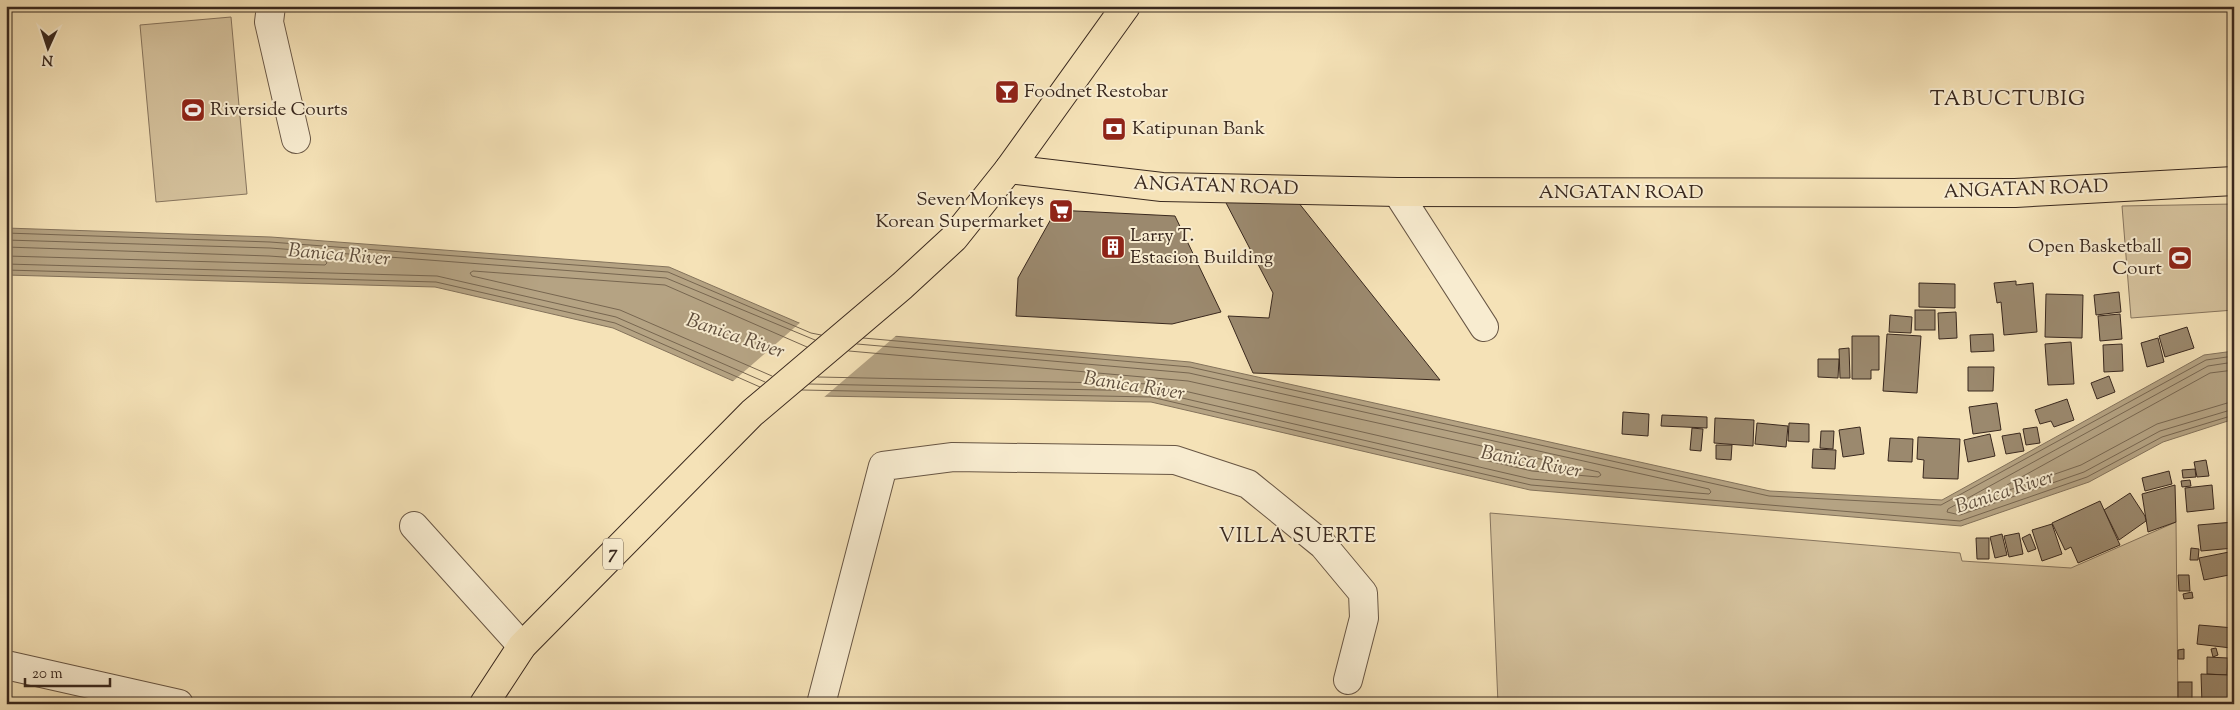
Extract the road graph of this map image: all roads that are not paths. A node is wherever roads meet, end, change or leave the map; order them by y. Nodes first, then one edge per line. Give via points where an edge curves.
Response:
1 (271, 6) edge
2 (1126, 6) edge
3 (296, 139) dead end
4 (1009, 169) junction
5 (2234, 181) edge
6 (1397, 192) junction
7 (1484, 327) dead end
8 (414, 526) dead end
9 (522, 646) junction
10 (6, 665) edge
11 (1348, 680) dead end
12 (179, 704) edge
13 (484, 704) edge
14 (820, 704) edge

1 - 3 street via 269,22
2 - 4 main road, 7
4 - 6 main road, ANGATAN ROAD via 1162,188
4 - 9 main road, 7 via 954,238 752,413
5 - 6 main road, ANGATAN ROAD via 2015,193
6 - 7 street
8 - 9 street
9 - 13 main road, 7
10 - 12 street
11 - 14 street via 1364,618 1363,593 1323,545 1248,484 1175,460 953,457 883,466

